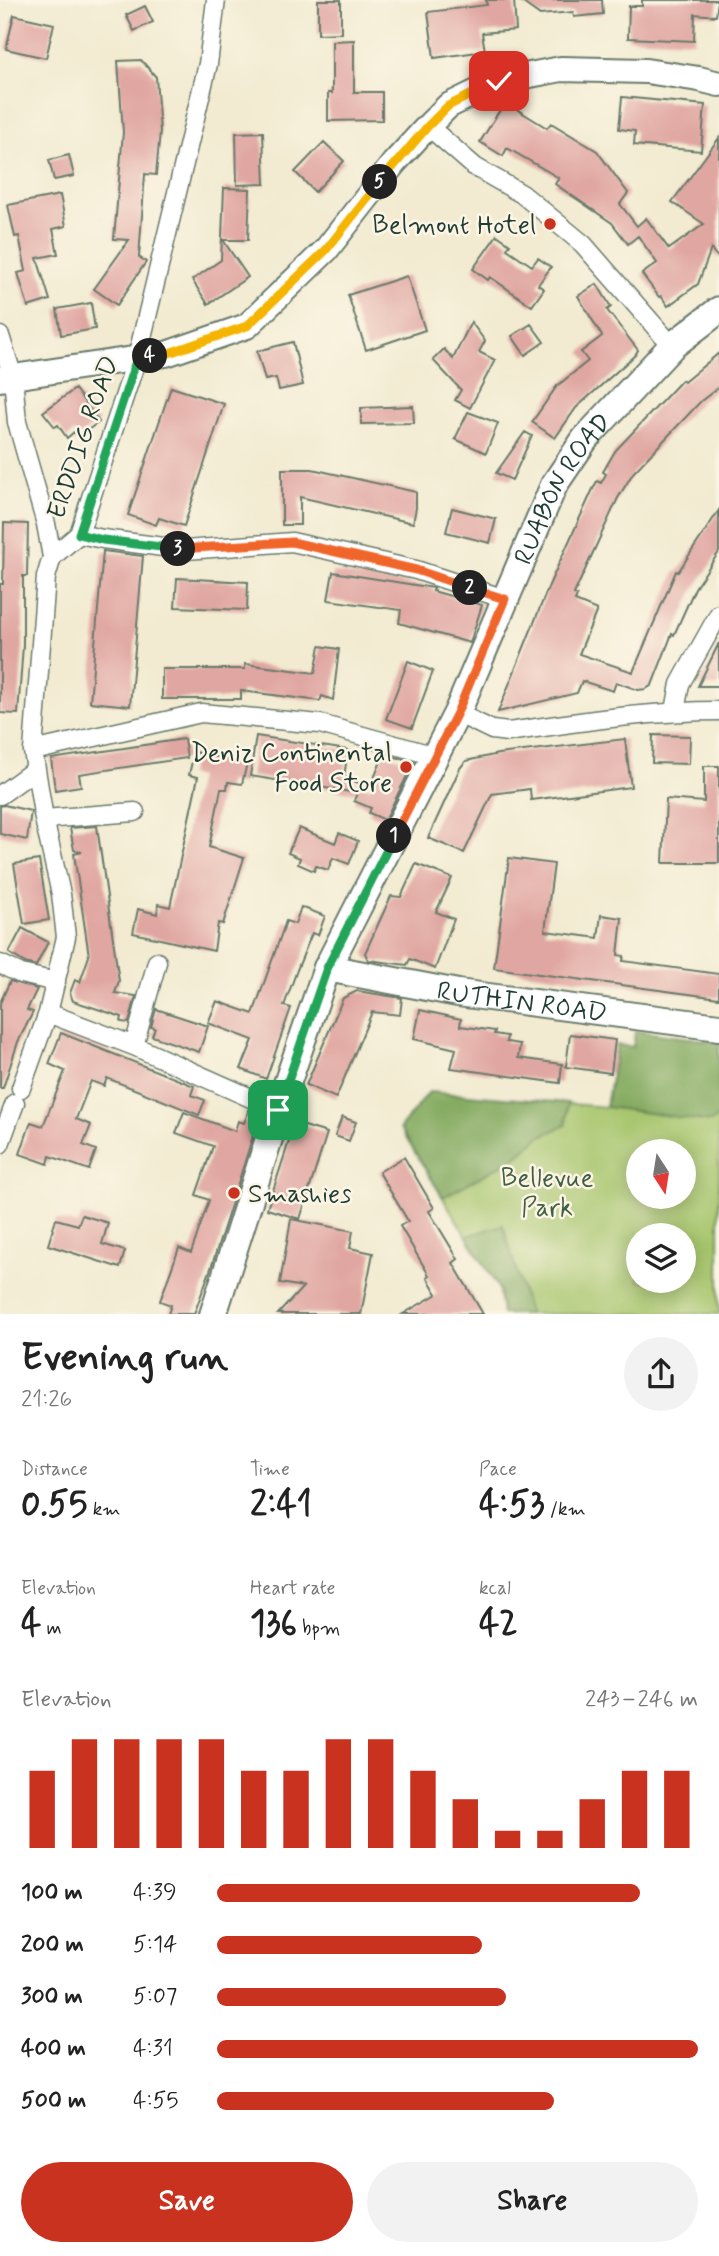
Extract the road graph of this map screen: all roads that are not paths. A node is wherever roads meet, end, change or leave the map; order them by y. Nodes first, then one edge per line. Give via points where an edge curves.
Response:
1 (216, 0) edge
2 (719, 84) edge
3 (428, 126) junction
4 (719, 310) edge
5 (0, 337) edge
6 (671, 346) junction
7 (137, 358) junction
8 (6, 378) edge
9 (79, 534) junction
10 (52, 556) junction
11 (505, 599) junction
12 (719, 614) edge
13 (675, 711) junction
14 (719, 711) edge
15 (457, 713) junction
16 (435, 756) junction
17 (35, 760) junction
18 (0, 795) edge
19 (135, 812) dead end
20 (44, 819) junction
21 (157, 962) dead end
22 (0, 964) edge
23 (327, 968) junction
24 (56, 982) junction
25 (48, 1013) junction
26 (719, 1027) edge
27 (134, 1046) junction
28 (12, 1104) edge
29 (278, 1110) junction
30 (0, 1144) edge
31 (219, 1312) edge

1 - 7 street, ERDDIG ROAD via 208,64
2 - 3 main road via 646,71 561,69 499,81 448,106
3 - 6 street via 475,167 522,194 583,244
3 - 7 main road via 326,250 247,326 166,354
4 - 6 main road, RUABON ROAD
5 - 8 street
6 - 11 main road, RUABON ROAD via 585,439 554,485
7 - 8 main road
7 - 9 street, ERDDIG ROAD
8 - 10 street
9 - 10 street, ERDDIG ROAD
9 - 11 street via 186,550 292,542 416,570
10 - 17 street, ERDDIG ROAD via 46,577
11 - 15 main road, RUABON ROAD
12 - 13 street via 680,684
13 - 14 street
13 - 15 street via 508,732 492,730
15 - 16 main road, RUABON ROAD
16 - 17 street via 320,724 201,713
16 - 23 main road, RUABON ROAD
17 - 18 street
17 - 20 street, ERDDIG ROAD
19 - 20 street
20 - 24 street, ERDDIG ROAD via 66,937
21 - 27 street
22 - 24 street
23 - 26 main road, RUTHIN ROAD via 458,993
23 - 29 main road, RUABON ROAD
24 - 25 street, ERDDIG ROAD
25 - 27 street
25 - 28 street, ERDDIG ROAD
27 - 29 street
28 - 30 street, ERDDIG ROAD
29 - 31 main road, RUABON ROAD

